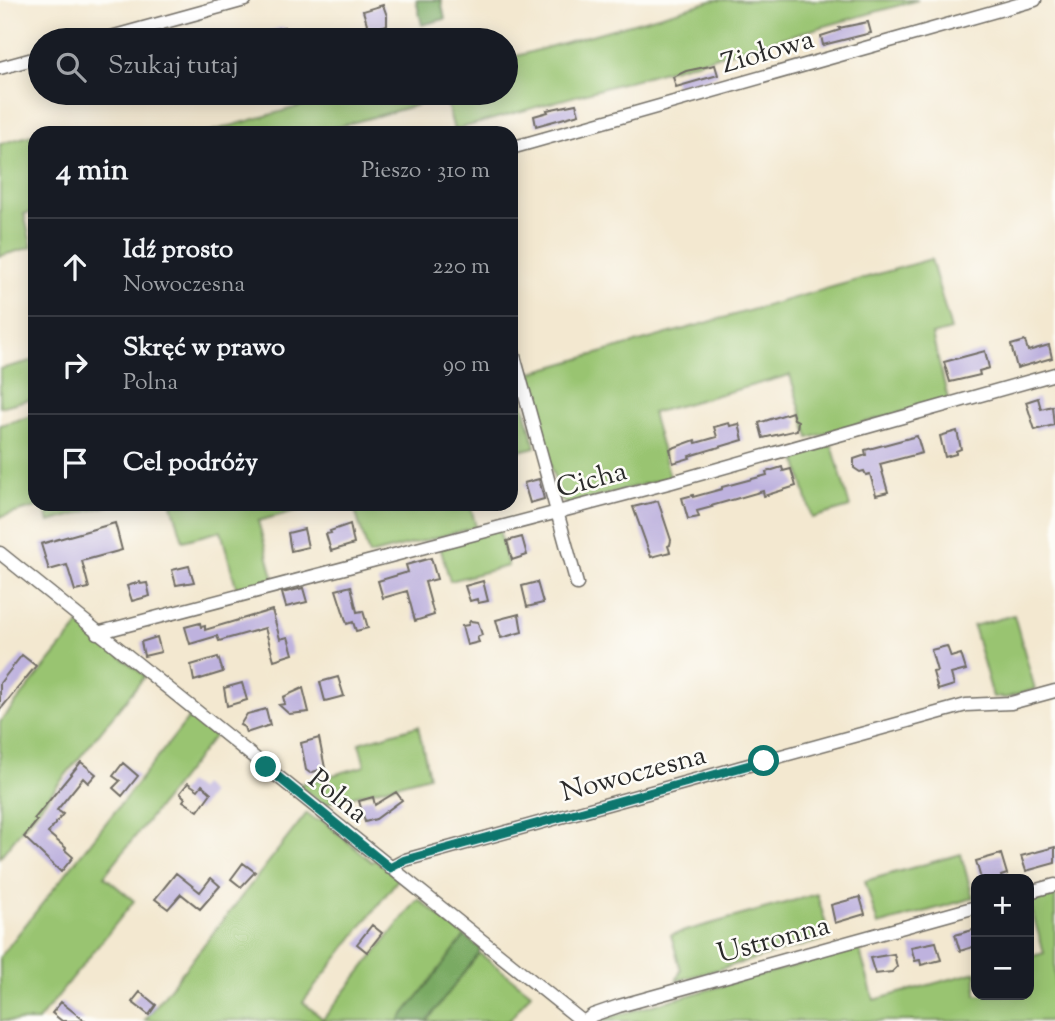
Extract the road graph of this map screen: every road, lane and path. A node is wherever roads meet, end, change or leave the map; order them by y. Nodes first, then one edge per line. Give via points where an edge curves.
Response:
1 (245, 0) edge
2 (1035, 0) edge
3 (144, 28) edge
4 (28, 60) edge
5 (0, 68) edge
6 (518, 146) edge
7 (518, 370) edge
8 (1055, 374) edge
9 (558, 512) junction
10 (0, 553) edge
11 (578, 584) dead end
12 (97, 633) junction
13 (1055, 691) edge
14 (390, 868) junction
15 (1055, 885) edge
16 (1034, 891) edge
17 (971, 908) edge
18 (583, 1021) edge

1 - 3 street
2 - 6 street, Ziołowa
4 - 5 street
7 - 9 street
8 - 9 street, Cicha
9 - 11 street
9 - 12 street, Cicha
10 - 12 street, Polna
12 - 14 street, Polna
13 - 14 street, Nowoczesna via 1011,703 967,705
14 - 18 street, Polna
15 - 16 street
17 - 18 street, Ustronna via 603,1010

